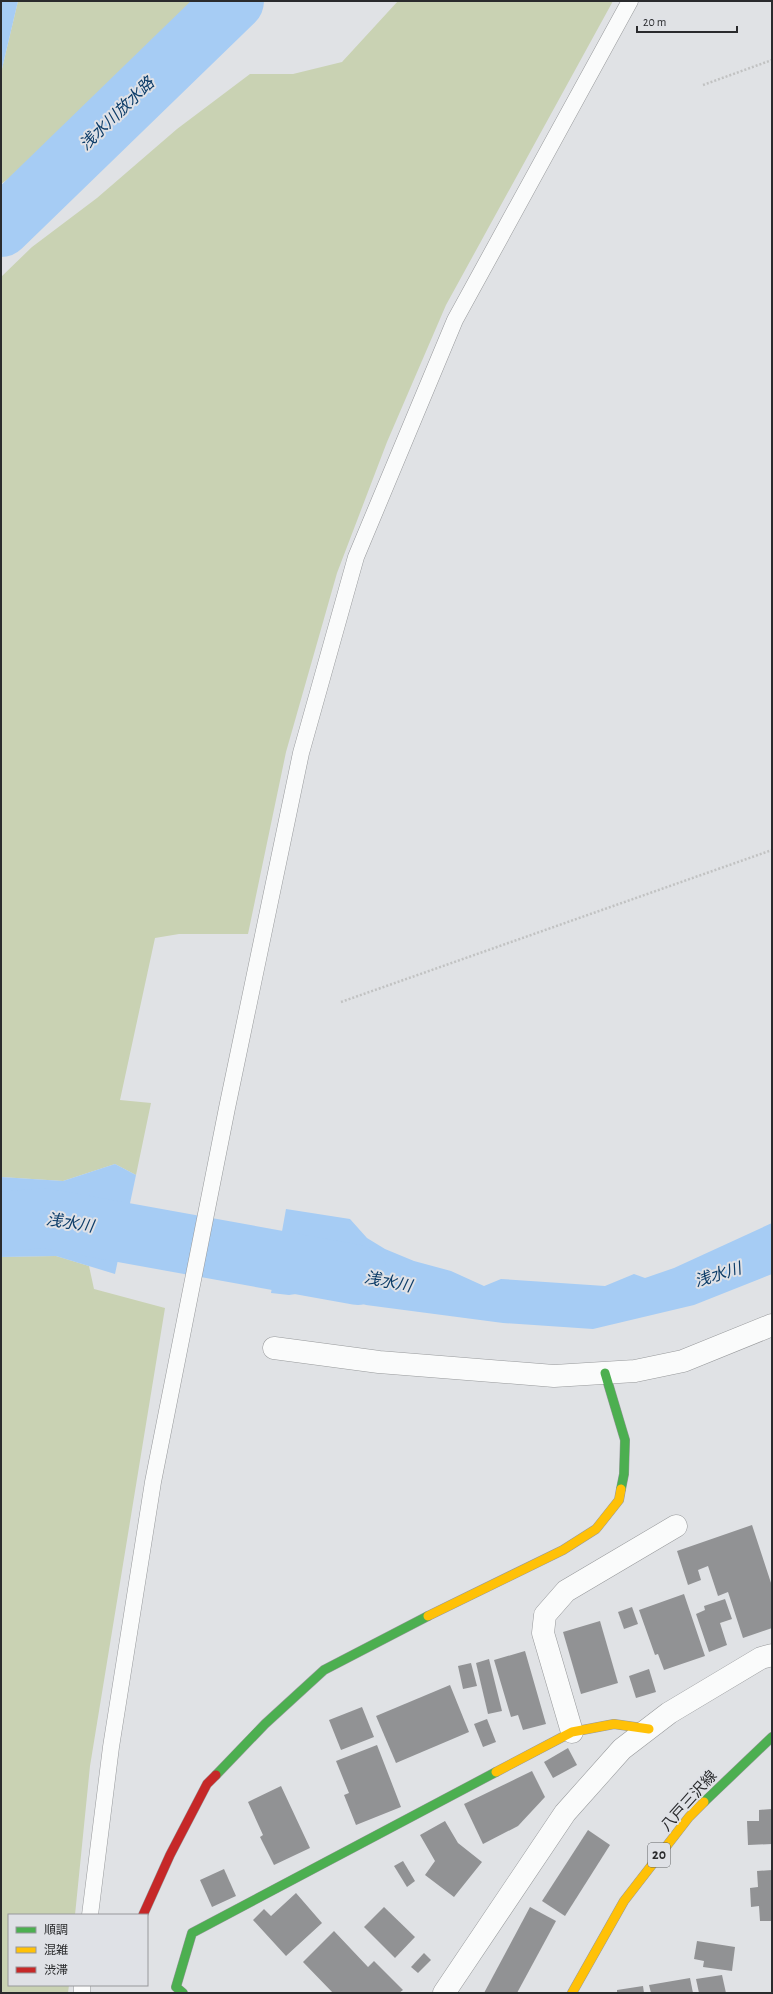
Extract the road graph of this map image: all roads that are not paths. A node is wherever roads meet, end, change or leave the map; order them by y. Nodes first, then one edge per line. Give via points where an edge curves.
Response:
1 (630, 1) edge
2 (772, 1325) edge
3 (274, 1348) dead end
4 (605, 1373) junction
5 (676, 1526) dead end
6 (772, 1656) edge
7 (649, 1729) junction
8 (572, 1732) junction
9 (772, 1737) edge
10 (90, 1914) edge
11 (142, 1914) edge
12 (183, 1993) edge
13 (444, 1993) edge
14 (572, 1993) edge

1 - 10 lane via 455,320 356,558 301,753 153,1482 111,1747
2 - 4 street via 683,1360 635,1371
3 - 4 street via 469,1370 554,1376
4 - 11 street via 625,1440 624,1474 618,1500 596,1529 563,1550 324,1670 265,1724 207,1784
5 - 8 street via 566,1591 545,1615 543,1633
6 - 7 street via 761,1658 670,1713
7 - 8 street via 614,1724
7 - 13 street via 622,1749 565,1813
8 - 12 street via 192,1933 176,1987
9 - 14 street, 八戸三沢線 / 20 via 688,1817 624,1901

